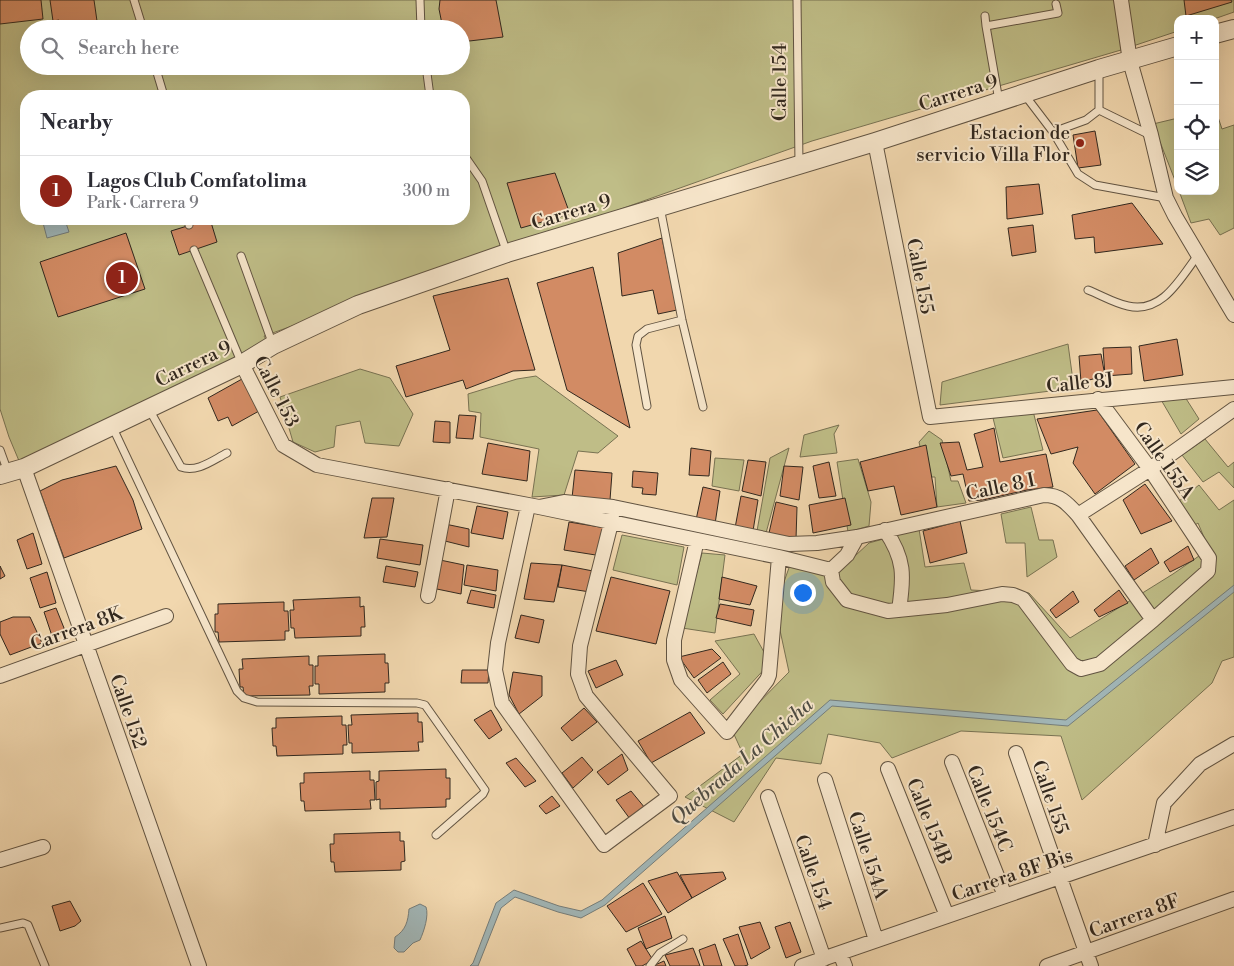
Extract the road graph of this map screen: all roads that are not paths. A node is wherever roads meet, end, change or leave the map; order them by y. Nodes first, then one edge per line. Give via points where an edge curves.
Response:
1 (134, 0) edge
2 (420, 0) edge
3 (797, 0) edge
4 (1121, 0) edge
5 (1056, 4) dead end
6 (984, 16) dead end
7 (140, 20) edge
8 (421, 20) edge
9 (986, 26) junction
10 (1234, 29) edge
11 (1219, 33) edge
12 (1174, 47) edge
13 (1130, 61) junction
14 (1099, 69) junction
15 (158, 75) edge
16 (427, 75) edge
17 (162, 90) edge
18 (429, 90) edge
19 (1024, 93) junction
20 (999, 102) junction
21 (1099, 110) junction
22 (1053, 132) junction
23 (1151, 136) junction
24 (875, 142) junction
25 (470, 164) edge
26 (799, 164) junction
27 (1166, 198) junction
28 (660, 207) junction
29 (194, 250) dead end
30 (507, 253) junction
31 (1198, 255) junction
32 (241, 256) dead end
33 (1088, 290) dead end
34 (1232, 306) edge
35 (682, 320) junction
36 (273, 345) junction
37 (242, 364) junction
38 (1234, 387) edge
39 (1098, 399) junction
40 (647, 406) dead end
41 (703, 407) dead end
42 (148, 408) junction
43 (1234, 409) edge
44 (930, 417) joint
45 (112, 426) junction
46 (0, 450) edge
47 (227, 452) dead end
48 (1150, 469) junction
49 (11, 472) edge
50 (448, 489) junction
51 (534, 507) junction
52 (613, 508) junction
53 (1078, 514) junction
54 (611, 523) junction
55 (885, 530) junction
56 (857, 537) junction
57 (697, 540) junction
58 (779, 557) junction
59 (831, 570) junction
60 (428, 596) dead end
61 (899, 610) junction
62 (166, 616) dead end
63 (1153, 620) junction
64 (86, 644) junction
65 (0, 676) edge
66 (1234, 744) edge
67 (1016, 753) dead end
68 (952, 762) dead end
69 (888, 768) dead end
70 (825, 780) dead end
71 (768, 797) dead end
72 (1234, 817) edge
73 (436, 835) dead end
74 (1155, 845) junction
75 (43, 847) dead end
76 (0, 860) edge
77 (1059, 877) junction
78 (1005, 896) junction
79 (1234, 899) edge
80 (947, 916) junction
81 (0, 928) edge
82 (684, 939) dead end
83 (876, 940) junction
84 (1086, 952) junction
85 (824, 959) junction
86 (842, 959) edge
87 (46, 966) edge
88 (199, 966) edge
89 (650, 966) edge
90 (802, 966) edge
91 (1047, 966) edge
92 (1091, 966) edge

1 - 7 lane
2 - 8 lane
3 - 26 lane, Calle 154
4 - 13 street
5 - 9 lane via 1058,13
6 - 9 lane
9 - 20 lane
10 - 11 street
12 - 13 street, Carrera 9
13 - 14 street, Carrera 9
13 - 23 street
14 - 19 street, Carrera 9
14 - 21 lane
15 - 17 lane
16 - 18 lane
19 - 20 street, Carrera 9
19 - 22 lane
20 - 24 street, Carrera 9
21 - 22 lane via 1086,120
21 - 23 lane
22 - 27 lane via 1078,174 1094,185
23 - 27 street
24 - 26 street, Carrera 9
24 - 44 street, Calle 155
25 - 30 lane via 482,181
26 - 28 street, Carrera 9
27 - 31 street
28 - 30 street, Carrera 9
28 - 35 lane
29 - 37 lane, Calle 153
30 - 36 street, Carrera 9 via 358,305
31 - 33 lane via 1157,303 1143,308 1127,306
31 - 34 street
32 - 36 lane
35 - 40 lane via 648,329 638,336 636,345
35 - 41 lane
36 - 37 street, Carrera 9
37 - 42 street, Carrera 9
37 - 50 street, Calle 153 via 283,446 318,465
38 - 39 street, Calle 8J
39 - 44 street, Calle 8J
39 - 48 street, Calle 155A
42 - 45 street, Carrera 9
42 - 47 lane via 181,467 195,469
43 - 48 street
45 - 49 street, Carrera 9
45 - 73 lane via 237,691 244,698 257,702 425,705 484,790
46 - 49 lane
48 - 53 street
48 - 63 street, Calle 155A via 1209,558 1208,571
49 - 64 street, Calle 152
50 - 51 street, Calle 153
50 - 60 street
51 - 52 street, Calle 8 I via 564,502
51 - 54 street, Calle 153
51 - 54 street via 498,643 495,670 502,703 604,845 670,796 586,696 578,674 580,646
52 - 54 street
52 - 56 street, Calle 8 I via 789,544
53 - 55 street, Calle 8 I via 1063,500 1054,495 1044,495
53 - 63 street, Calle 8 I
54 - 57 street, Calle 153
55 - 56 street, Calle 8 I
55 - 61 street via 896,545 902,564
56 - 59 street via 847,555
57 - 58 street, Calle 153
57 - 58 street via 674,640 674,660 681,680 727,732 770,675
58 - 59 street, Calle 153
59 - 61 street via 833,582 847,600 888,611
61 - 63 street, Calle 155A via 1013,595 1023,599 1072,664 1081,669 1100,664
62 - 64 street, Carrera 8K
64 - 65 street, Carrera 8K
64 - 88 street, Calle 152
66 - 74 street via 1200,764 1164,802
67 - 77 street, Calle 155
68 - 78 street, Calle 154C
69 - 80 street, Calle 154B
70 - 83 street, Calle 154A
71 - 85 street, Calle 154
72 - 74 street, Carrera 8F Bis
74 - 77 street, Carrera 8F Bis
75 - 76 street
77 - 78 street, Carrera 8F Bis
77 - 84 street, Calle 155
78 - 80 street, Carrera 8F Bis
79 - 84 street, Carrera 8F
80 - 83 street, Carrera 8F Bis
81 - 87 lane via 23,923 28,925
82 - 89 lane via 660,954
83 - 86 street, Carrera 8F Bis
84 - 91 street, Carrera 8F
84 - 92 street, Calle 155
85 - 86 street, Carrera 8F Bis
85 - 90 street, Carrera 8F Bis

